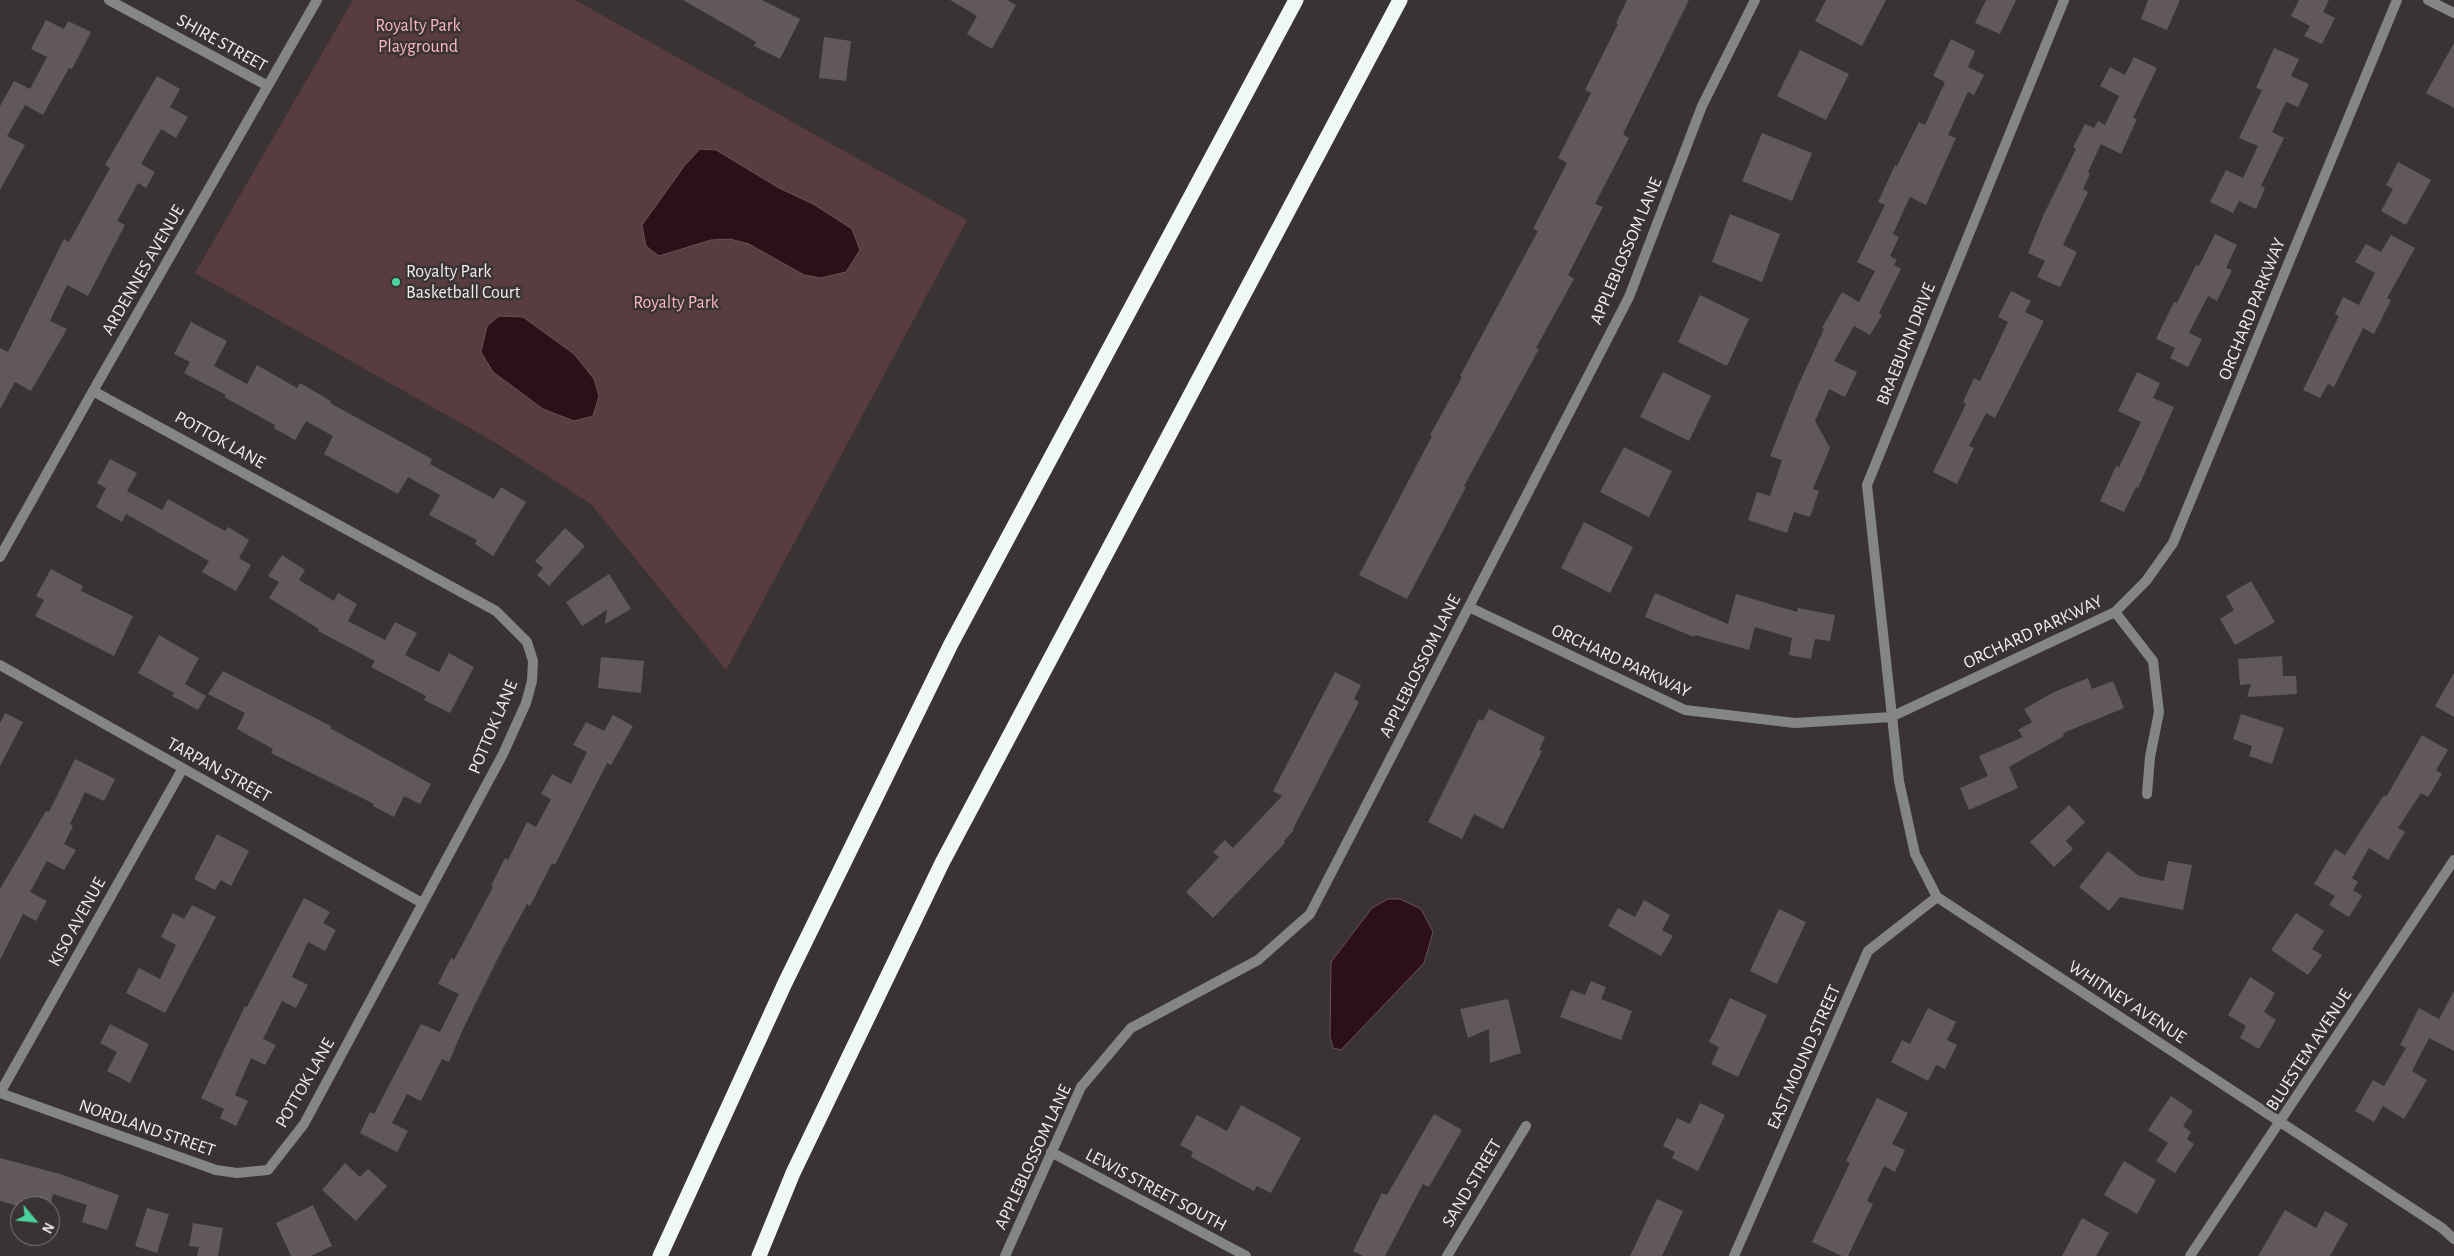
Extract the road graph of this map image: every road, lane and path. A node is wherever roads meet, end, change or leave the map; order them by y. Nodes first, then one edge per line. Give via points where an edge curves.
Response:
1 (109, 0) edge
2 (317, 0) edge
3 (1296, 0) edge
4 (1400, 0) edge
5 (1755, 0) edge
6 (2064, 0) edge
7 (2397, 0) edge
8 (2428, 0) edge
9 (2454, 13) edge
10 (268, 86) junction
11 (93, 391) junction
12 (0, 557) edge
13 (1469, 607) junction
14 (2115, 612) junction
15 (0, 665) edge
16 (1891, 717) junction
17 (183, 768) junction
18 (2147, 794) dead end
19 (2454, 860) edge
20 (1938, 897) junction
21 (422, 902) junction
22 (0, 1093) edge
23 (2281, 1122) junction
24 (1526, 1126) dead end
25 (1051, 1152) junction
26 (279, 1155) joint
27 (2454, 1239) edge
28 (660, 1256) edge
29 (759, 1256) edge
30 (1005, 1256) edge
31 (1246, 1256) edge
32 (1447, 1256) edge
33 (1734, 1256) edge
34 (2190, 1256) edge

1 - 10 street, SHIRE STREET
2 - 10 street, ARDENNES AVENUE
3 - 28 highway via 951,644 785,983
4 - 29 highway via 942,863 794,1173
5 - 13 street, APPLEBLOSSOM LANE via 1702,106 1629,297
6 - 16 street, BRAEBURN DRIVE via 1867,485
7 - 14 street, ORCHARD PARKWAY via 2173,543 2146,581
8 - 9 street
10 - 11 street, ARDENNES AVENUE
11 - 12 street, ARDENNES AVENUE
11 - 21 street, POTTOK LANE via 475,598 496,611 527,642 533,661 526,703 503,754
13 - 16 street, ORCHARD PARKWAY via 1685,710 1795,723
13 - 25 street, APPLEBLOSSOM LANE via 1310,914 1258,960 1131,1028 1080,1087
14 - 16 street, ORCHARD PARKWAY
14 - 18 street via 2153,661 2159,712
15 - 17 street, TARPAN STREET
16 - 20 street, WHITNEY AVENUE via 1899,781 1915,854
17 - 21 street, TARPAN STREET
17 - 22 street, KISO AVENUE
19 - 23 street, BLUESTEM AVENUE
20 - 23 street, WHITNEY AVENUE
20 - 33 street, EAST MOUND STREET via 1868,951
21 - 26 street, POTTOK LANE via 304,1124
22 - 26 street, NORDLAND STREET via 216,1170 237,1174 268,1170
23 - 27 street, WHITNEY AVENUE
23 - 34 street, BLUESTEM AVENUE
24 - 32 street, SAND STREET
25 - 30 street, APPLEBLOSSOM LANE
25 - 31 street, LEWIS STREET SOUTH

